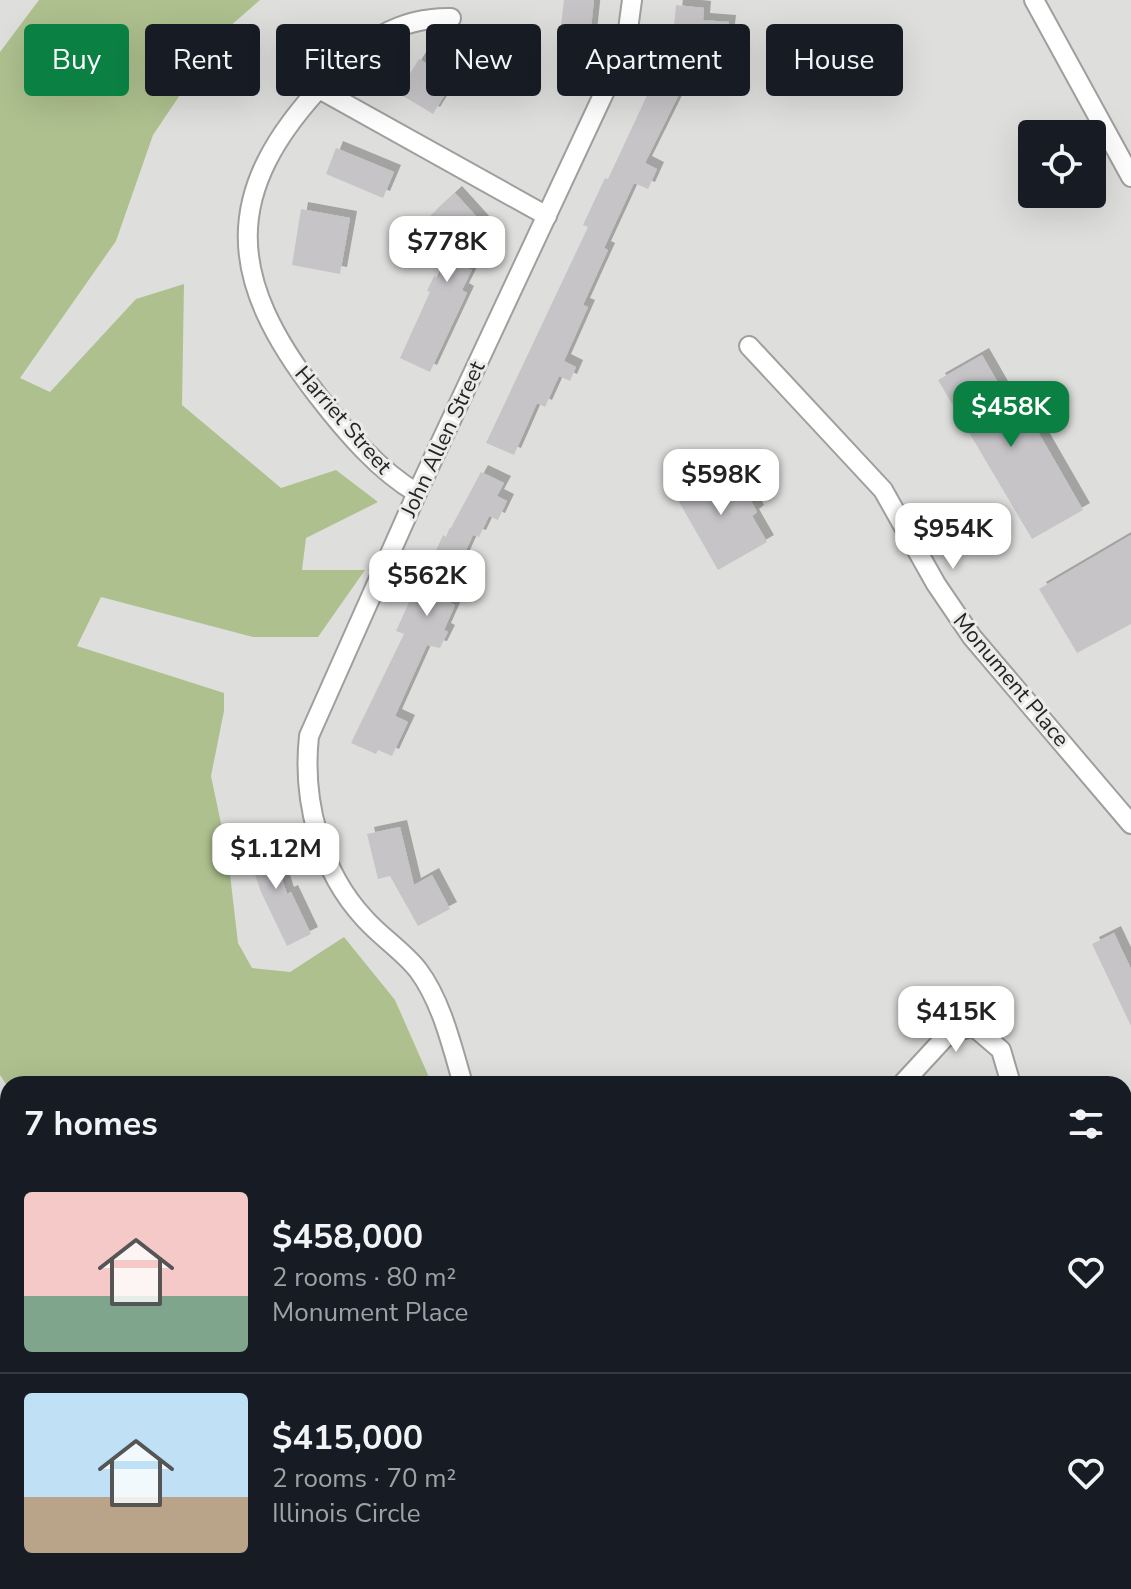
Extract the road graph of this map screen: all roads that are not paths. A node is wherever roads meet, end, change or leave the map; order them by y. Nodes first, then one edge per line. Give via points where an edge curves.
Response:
1 (632, 0) edge
2 (1034, 0) edge
3 (451, 18) dead end
4 (402, 24) edge
5 (313, 96) edge
6 (332, 96) edge
7 (1131, 177) edge
8 (547, 216) junction
9 (749, 346) dead end
10 (417, 493) junction
11 (1131, 824) edge
12 (460, 1076) edge
13 (909, 1076) edge
14 (1009, 1076) edge

1 - 8 street, John Allen Street via 618,63
2 - 7 street
3 - 4 street, Harriet Street
5 - 10 street, Harriet Street via 279,136 250,199 247,245 252,273 275,335 294,365 396,481
6 - 8 street
8 - 10 street, John Allen Street
9 - 11 street, Monument Place via 883,490 972,637
10 - 12 street, John Allen Street via 318,710 305,768 309,800 330,866 364,919 418,970 435,1000
13 - 14 street via 950,1032 974,1027 1001,1050

